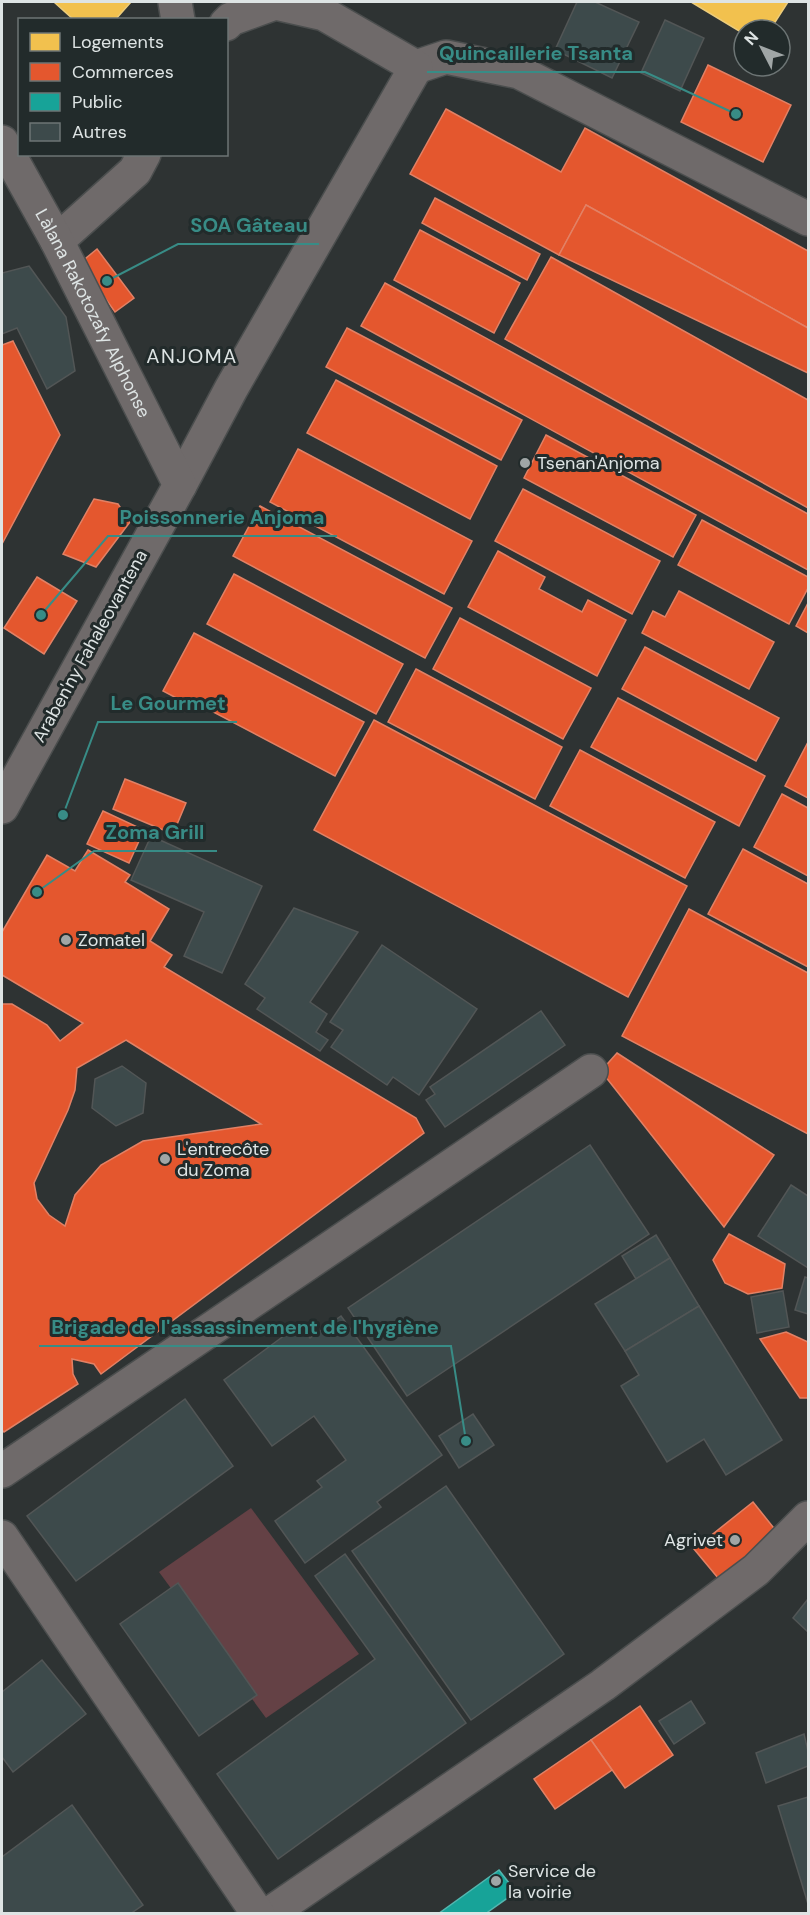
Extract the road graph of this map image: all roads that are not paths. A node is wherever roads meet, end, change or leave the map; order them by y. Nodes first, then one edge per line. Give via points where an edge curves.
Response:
1 (175, 2) edge
2 (178, 18) edge
3 (228, 22) edge
4 (416, 67) junction
5 (2, 142) edge
6 (143, 156) edge
7 (808, 219) edge
8 (57, 241) junction
9 (180, 485) junction
10 (2, 807) edge
11 (591, 1071) dead end
12 (2, 1471) edge
13 (808, 1518) edge
14 (2, 1537) edge
15 (258, 1914) edge
16 (269, 1914) edge

1 - 2 street
3 - 4 street via 275,3 324,14
4 - 7 street via 446,57 519,72
4 - 9 street, Araben'ny Fahaleovantena
5 - 8 street, Làlana Rakotozafy Alphonse
6 - 8 street via 135,171
8 - 9 street, Làlana Rakotozafy Alphonse
9 - 10 street, Araben'ny Fahaleovantena
11 - 12 street
13 - 16 street via 756,1570 603,1685
14 - 15 street

